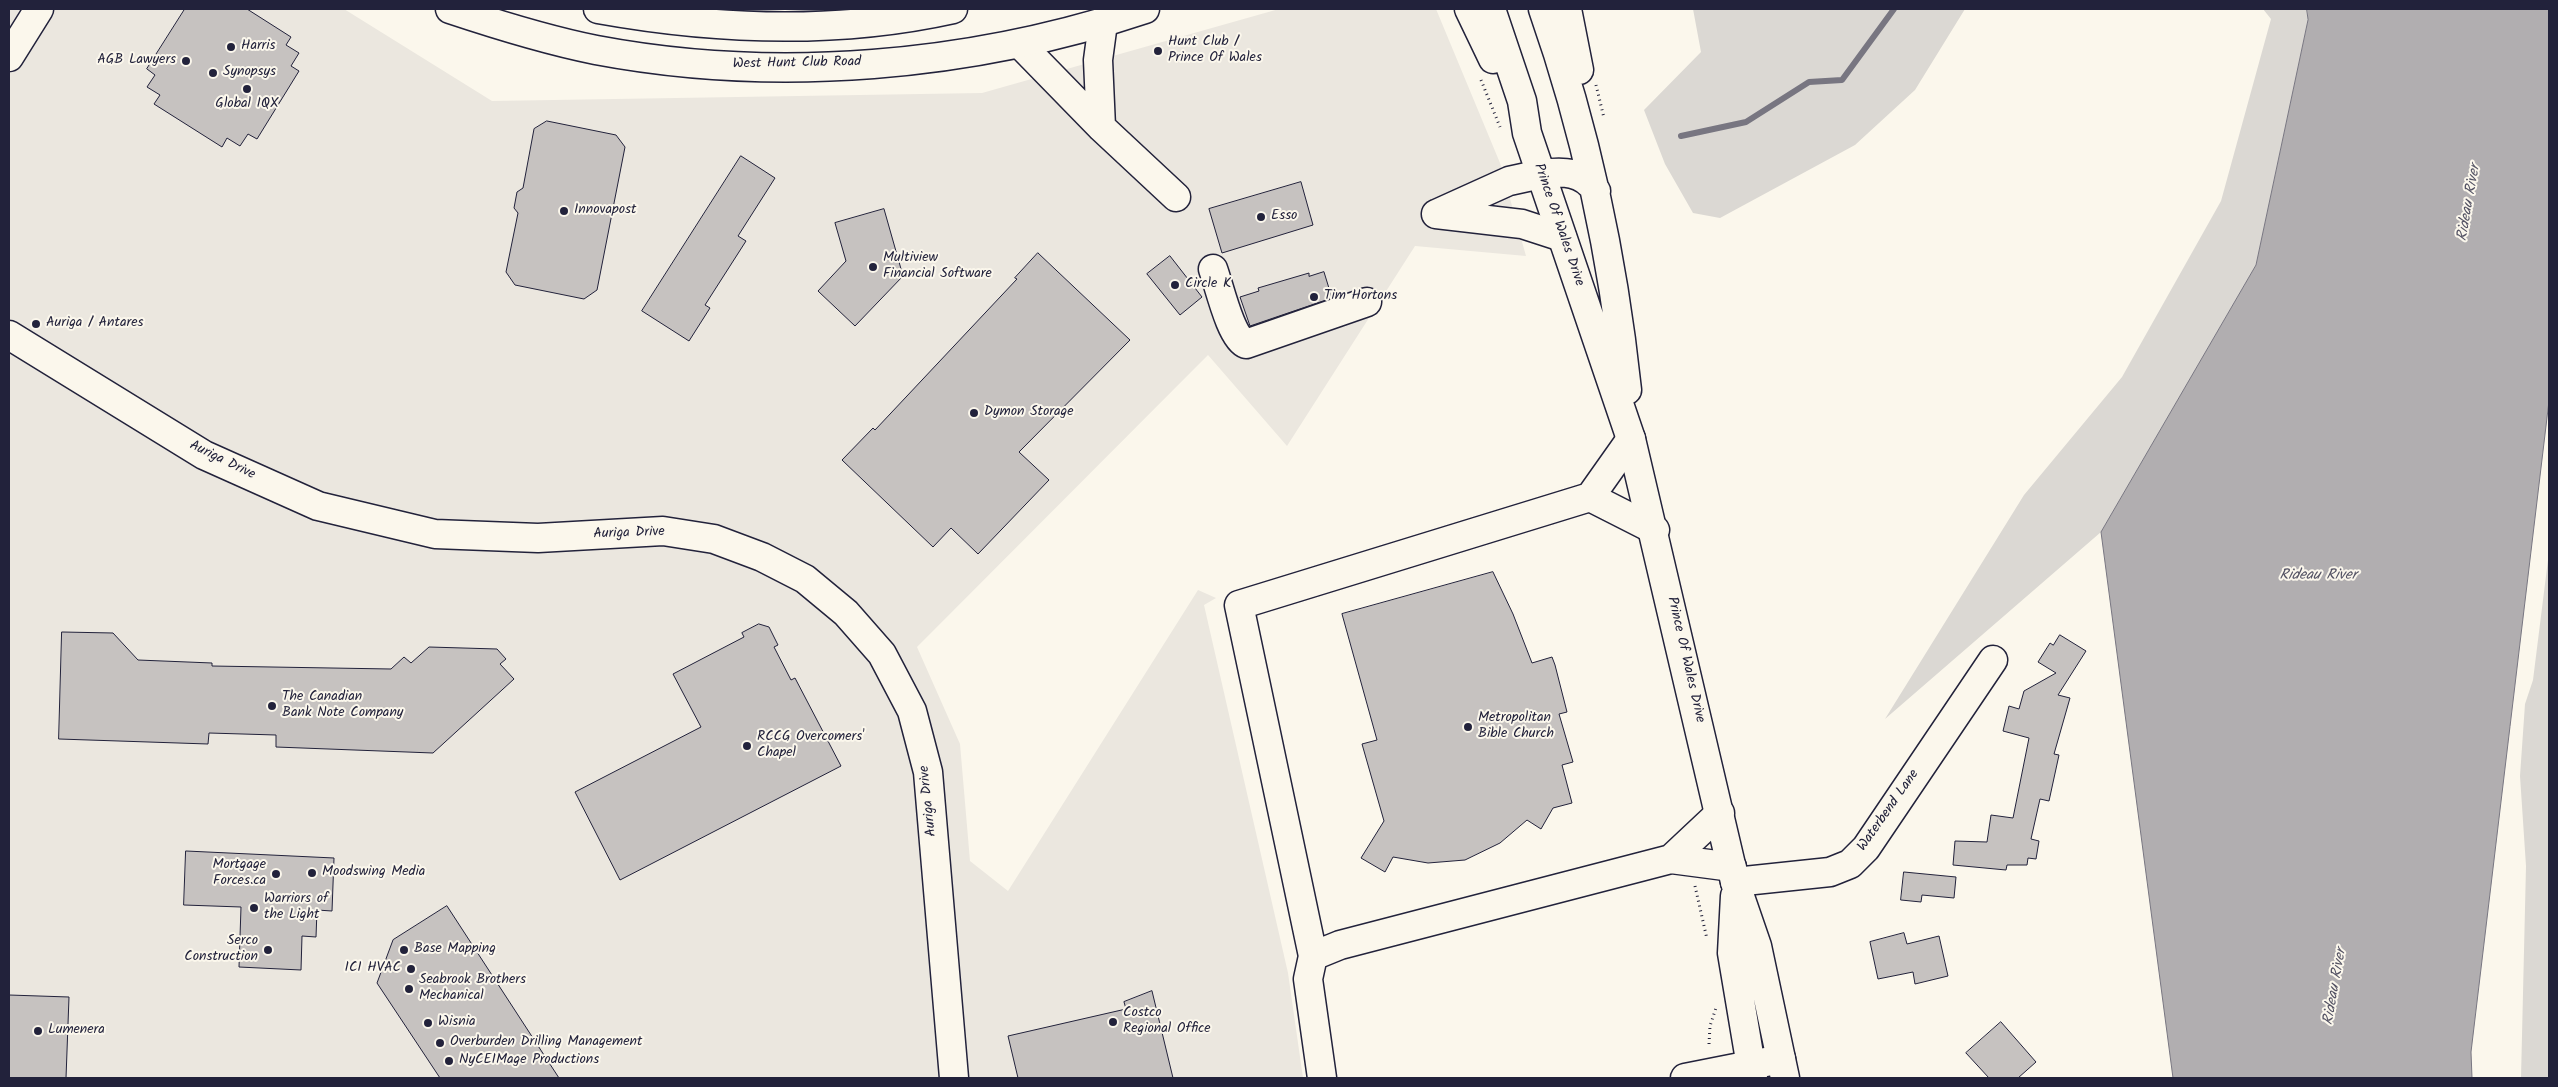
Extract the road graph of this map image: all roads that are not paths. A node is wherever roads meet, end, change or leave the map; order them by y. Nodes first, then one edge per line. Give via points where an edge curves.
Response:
1 (39, 9) edge
2 (450, 9) edge
3 (598, 9) edge
4 (953, 9) edge
5 (1145, 9) edge
6 (1469, 9) edge
7 (1492, 9) edge
8 (1543, 9) edge
9 (1567, 9) edge
10 (1103, 23) junction
11 (1020, 44) junction
12 (9, 57) edge
13 (1100, 127) junction
14 (1582, 129) junction
15 (1515, 134) junction
16 (1541, 174) junction
17 (1596, 191) junction
18 (1176, 197) dead end
19 (1562, 236) junction
20 (1213, 269) dead end
21 (1367, 302) dead end
22 (9, 335) edge
23 (1632, 439) junction
24 (1590, 497) junction
25 (1654, 530) junction
26 (1993, 660) dead end
27 (1720, 813) junction
28 (1680, 860) junction
29 (1734, 875) junction
30 (1313, 956) junction
31 (1783, 1069) edge
32 (1752, 1072) edge
33 (954, 1078) edge
34 (1322, 1078) edge
35 (1685, 1078) edge

1 - 12 main road
2 - 11 main road, West Hunt Club Road via 596,50 760,68 917,59
3 - 4 main road via 694,24 768,27 882,20
5 - 10 main road, West Hunt Club Road
6 - 15 main road
7 - 15 main road, Prince Of Wales Drive via 1522,101
8 - 14 main road, Prince Of Wales Drive
9 - 14 main road via 1582,80
10 - 11 main road, West Hunt Club Road
10 - 13 main road via 1098,60
11 - 13 main road
13 - 18 main road
14 - 17 main road, Prince Of Wales Drive
15 - 16 main road, Prince Of Wales Drive
16 - 17 main road via 1570,173 1585,179
16 - 19 main road, Prince Of Wales Drive
16 - 19 main road via 1509,182 1436,214 1522,224
17 - 23 main road, Prince Of Wales Drive via 1620,322
19 - 23 main road, Prince Of Wales Drive
20 - 21 main road via 1233,329 1239,340 1246,344
22 - 33 main road, Auriga Drive via 204,455 318,506 435,534 538,538 663,531 714,539 762,557 805,579 846,613 882,654 912,712 928,772
23 - 24 main road
23 - 25 main road, Prince Of Wales Drive
24 - 25 main road
24 - 30 main road via 1239,605
25 - 27 main road, Prince Of Wales Drive
26 - 29 main road, Waterbend Lane via 1866,848 1850,864 1830,872
27 - 28 main road
27 - 29 main road, Prince Of Wales Drive
28 - 29 main road, Waterbend Lane
28 - 30 main road via 1340,945
29 - 31 main road, Prince Of Wales Drive via 1757,946
29 - 32 main road, Prince Of Wales Drive via 1732,953
30 - 34 main road via 1308,979
31 - 32 main road
32 - 35 main road

